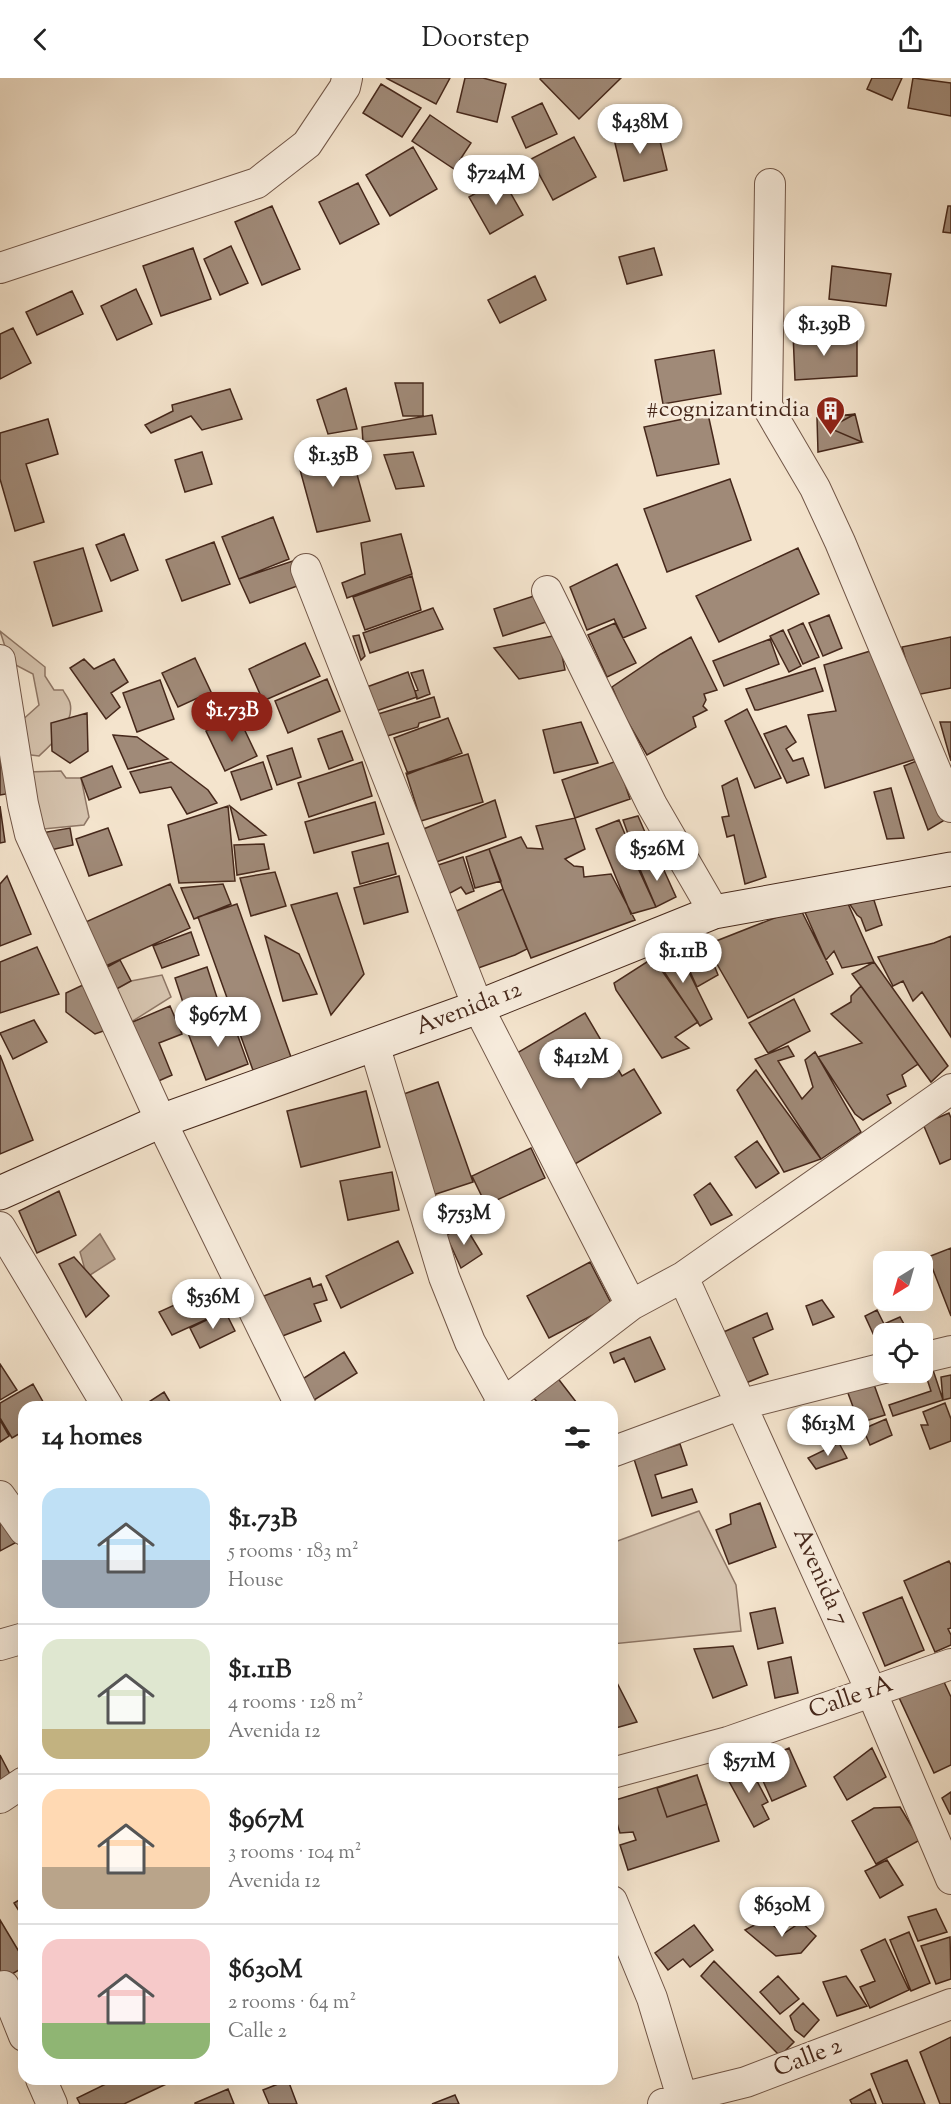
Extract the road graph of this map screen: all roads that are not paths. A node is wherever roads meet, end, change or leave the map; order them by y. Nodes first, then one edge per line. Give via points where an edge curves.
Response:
1 (347, 78) edge
2 (770, 184) dead end
3 (0, 268) edge
4 (306, 569) dead end
5 (547, 591) dead end
6 (0, 660) edge
7 (945, 777) edge
8 (951, 807) edge
9 (951, 869) edge
10 (714, 912) junction
11 (478, 1007) junction
12 (374, 1044) junction
13 (951, 1089) edge
14 (161, 1121) junction
15 (0, 1193) edge
16 (0, 1227) edge
17 (683, 1278) junction
18 (631, 1305) junction
19 (951, 1351) edge
20 (933, 1355) edge
21 (873, 1371) edge
22 (104, 1401) edge
23 (298, 1401) edge
24 (498, 1401) edge
25 (505, 1401) edge
26 (742, 1404) junction
27 (618, 1450) edge
28 (0, 1496) edge
29 (18, 1522) edge
30 (18, 1640) edge
31 (0, 1645) edge
32 (951, 1664) edge
33 (871, 1691) junction
34 (618, 1771) edge
35 (18, 1786) edge
36 (0, 1798) edge
37 (951, 1879) edge
38 (618, 1916) edge
39 (9, 1984) edge
40 (951, 2004) edge
41 (18, 2015) edge
42 (43, 2085) edge
43 (676, 2102) edge
44 (51, 2104) edge

1 - 3 street via 307,144 257,183
2 - 7 street via 767,406 815,488
4 - 11 street
5 - 10 street via 652,805
6 - 14 street via 30,834
7 - 8 street
9 - 10 street, Avenida 12
10 - 11 street, Avenida 12
11 - 12 street, Avenida 12
11 - 18 street
12 - 14 street, Avenida 12
12 - 24 street via 444,1277
13 - 17 street
14 - 15 street, Avenida 12
14 - 23 street
16 - 22 street
17 - 18 street
17 - 26 street, Avenida 7
18 - 25 street
19 - 20 street
21 - 26 street
26 - 27 street
26 - 33 street, Avenida 7
28 - 29 street
30 - 31 street
32 - 33 street, Calle 1A
33 - 34 street, Calle 1A via 728,1742
33 - 37 street, Avenida 7
35 - 36 street
38 - 43 street via 652,1998
39 - 41 street
40 - 43 street, Calle 2 via 746,2082
42 - 44 street

